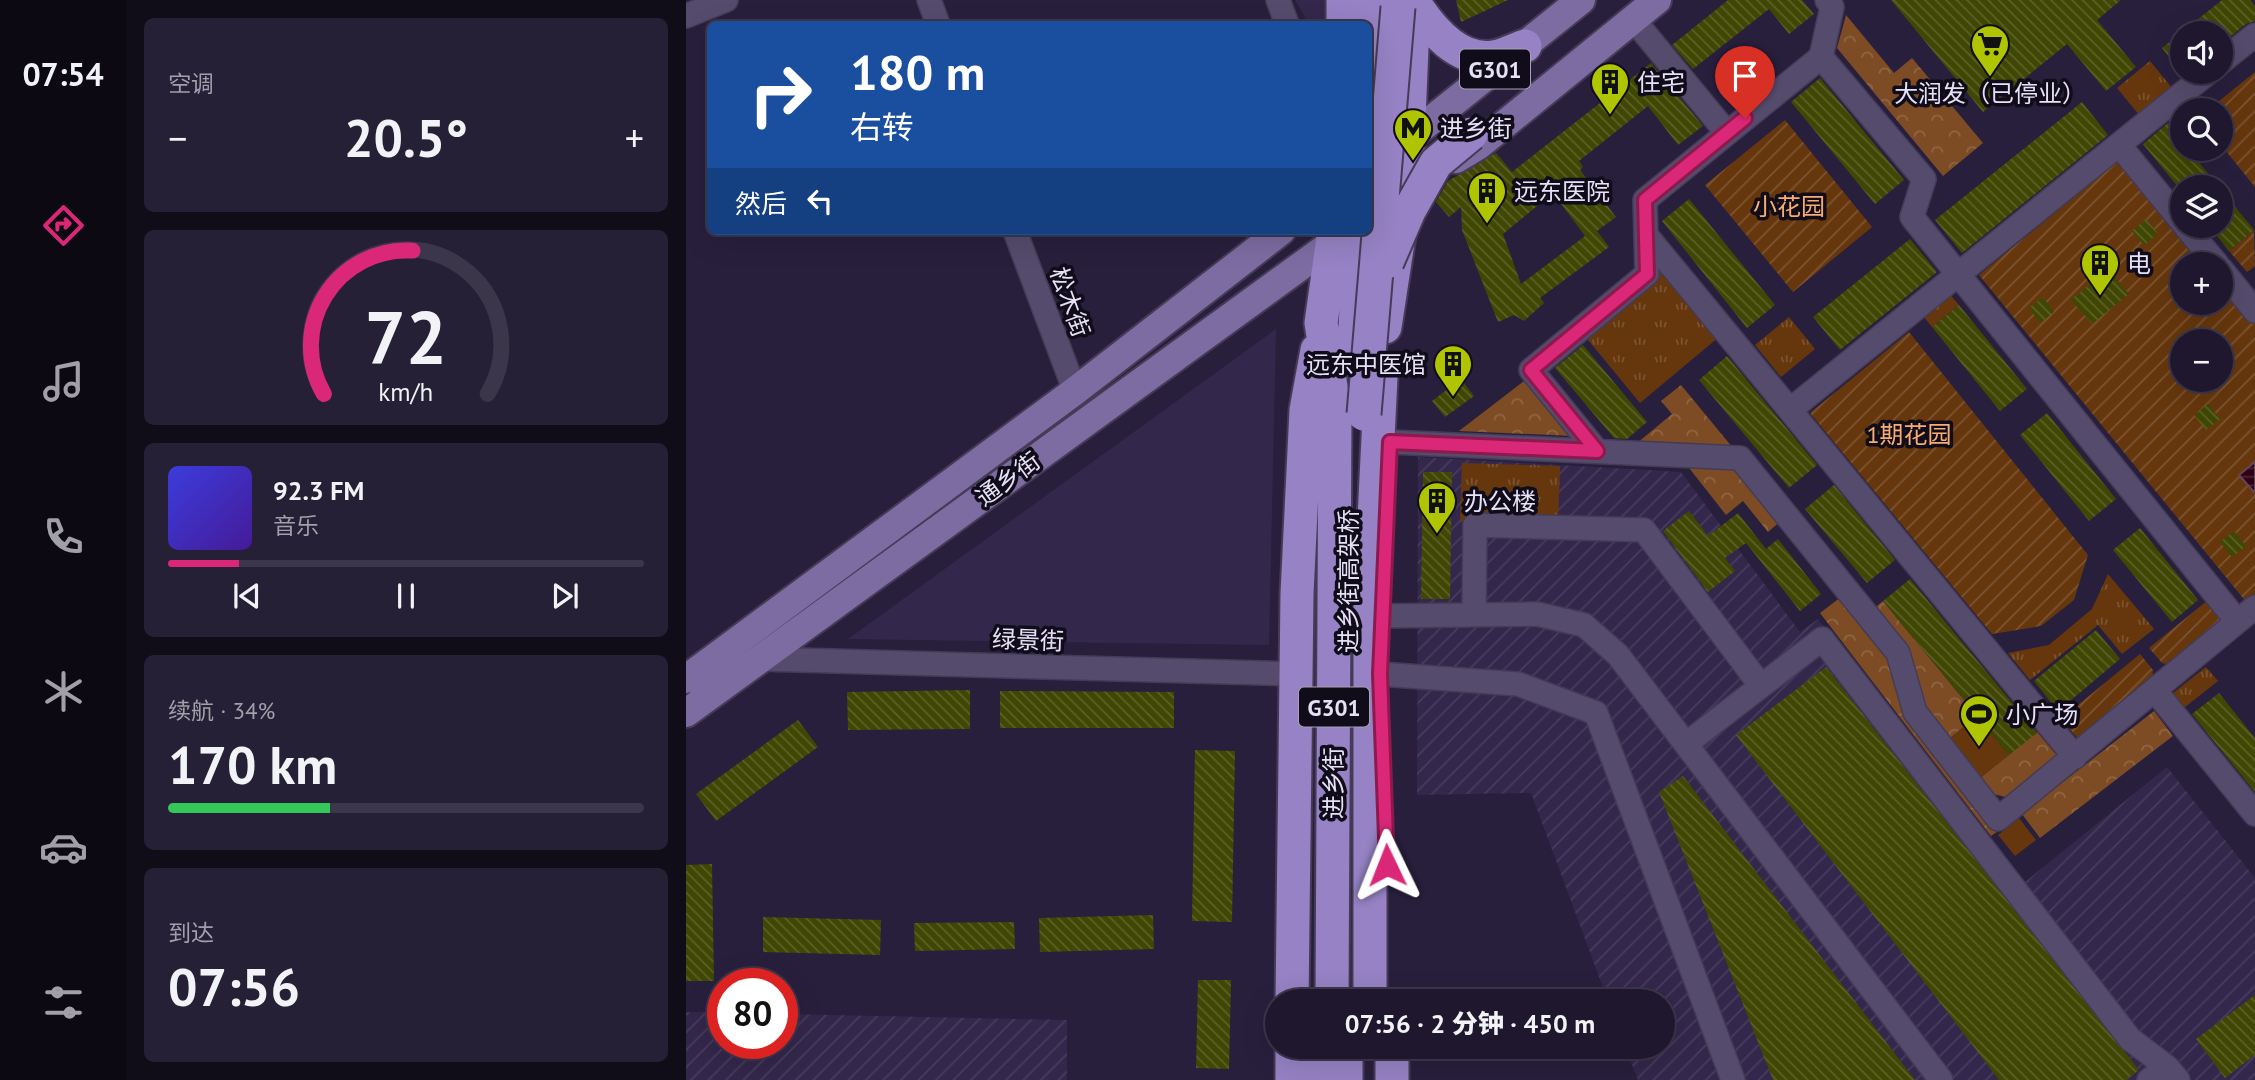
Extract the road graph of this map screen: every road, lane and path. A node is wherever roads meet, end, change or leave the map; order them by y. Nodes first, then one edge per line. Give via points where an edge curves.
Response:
1 (726, 0) edge
2 (929, 0) edge
3 (1278, 0) edge
4 (1343, 0) edge
5 (1375, 0) edge
6 (1581, 0) edge
7 (1657, 0) edge
8 (1827, 0) edge
9 (1409, 1) edge
10 (1632, 9) edge
11 (686, 16) edge
12 (937, 21) edge
13 (1286, 21) edge
14 (1343, 21) edge
15 (2255, 35) edge
16 (1524, 46) junction
17 (1372, 50) edge
18 (2233, 52) edge
19 (1821, 57) junction
20 (2194, 84) edge
21 (1471, 134) joint
22 (1727, 134) junction
23 (1409, 138) junction
24 (2119, 145) junction
25 (1372, 163) edge
26 (1406, 190) junction
27 (2170, 207) edge
28 (1372, 214) edge
29 (1016, 235) edge
30 (1276, 235) edge
31 (1338, 235) edge
32 (1361, 235) edge
33 (1646, 235) junction
34 (2196, 238) edge
35 (2207, 252) edge
36 (1957, 276) junction
37 (2233, 284) edge
38 (2255, 311) edge
39 (1321, 323) junction
40 (1378, 330) junction
41 (1075, 391) junction
42 (1790, 410) junction
43 (1357, 413) junction
44 (1306, 439) junction
45 (1390, 442) junction
46 (1597, 451) junction
47 (1474, 613) junction
48 (2246, 614) edge
49 (1381, 615) junction
50 (759, 659) junction
51 (1295, 674) junction
52 (1380, 674) junction
53 (686, 679) edge
54 (1761, 686) junction
55 (2156, 692) junction
56 (686, 713) edge
57 (1686, 744) junction
58 (2075, 757) junction
59 (2255, 814) edge
60 (1292, 989) edge
61 (1316, 989) edge
62 (1332, 989) edge
63 (1346, 989) edge
64 (1361, 989) edge
65 (1370, 989) edge
66 (1392, 989) edge
67 (1292, 1059) edge
68 (1316, 1059) edge
69 (1332, 1059) edge
70 (1346, 1059) edge
71 (1361, 1059) edge
72 (1370, 1059) edge
73 (1392, 1059) edge
74 (2165, 1075) edge
75 (1292, 1080) edge
76 (1317, 1080) edge
77 (1332, 1080) edge
78 (1346, 1080) edge
79 (1361, 1080) edge
80 (1370, 1080) edge
81 (1392, 1080) edge
82 (1733, 1080) edge
83 (1941, 1080) edge

1 - 11 street
2 - 12 street
3 - 13 street
4 - 14 highway
5 - 17 highway
6 - 16 main road, G301
7 - 10 main road, G301
8 - 19 street via 1832,7
9 - 16 highway via 1439,36 1466,55 1493,57
9 - 23 highway, 进乡街
9 - 40 highway, 进乡街, bridge
10 - 21 main road
10 - 22 street
10 - 26 main road, G301 via 1479,145
15 - 18 street
16 - 23 main road, G301
19 - 22 street
19 - 36 street via 1924,179 1912,217
20 - 24 street
21 - 40 highway, bridge via 1436,163 1390,249
22 - 33 street via 1645,200
23 - 25 highway, G301
23 - 26 highway, 进乡街 / G301
24 - 27 street
24 - 36 street
26 - 28 highway
26 - 40 highway, 进乡街 / G301
29 - 41 street, 松木街
30 - 41 main road, 通乡街
31 - 39 highway, 进乡街 / G301
31 - 50 main road, 通乡街
32 - 43 highway
33 - 42 street
33 - 46 street via 1647,274 1531,370
34 - 35 street
36 - 42 street
36 - 48 street
37 - 38 street
39 - 44 highway via 1306,410
39 - 62 highway, 进乡街 / G301 via 1335,412
40 - 43 highway, 进乡街, bridge
40 - 45 highway via 1392,412
40 - 65 highway, 进乡街 / G301 via 1370,600
41 - 53 main road, 通乡街
42 - 58 street
43 - 63 highway, 进乡街高架桥
43 - 64 highway, 进乡街高架桥
44 - 51 highway
44 - 61 highway via 1312,569
45 - 46 street
45 - 49 highway
46 - 58 street via 1740,458 1898,653 1915,712 1998,819
47 - 49 street
47 - 54 street via 1475,526 1644,530
47 - 57 street via 1536,614 1584,625 1618,655
48 - 55 street
49 - 52 highway
50 - 51 street, 绿景街
50 - 56 main road, 通乡街
51 - 60 highway
52 - 66 highway
52 - 82 street via 1518,684 1596,713
54 - 57 street
54 - 74 street via 1822,639 2130,1039
55 - 58 street
55 - 59 street
57 - 83 street
67 - 75 highway
68 - 76 highway
69 - 77 highway
70 - 78 highway
71 - 79 highway
72 - 80 highway
73 - 81 highway

